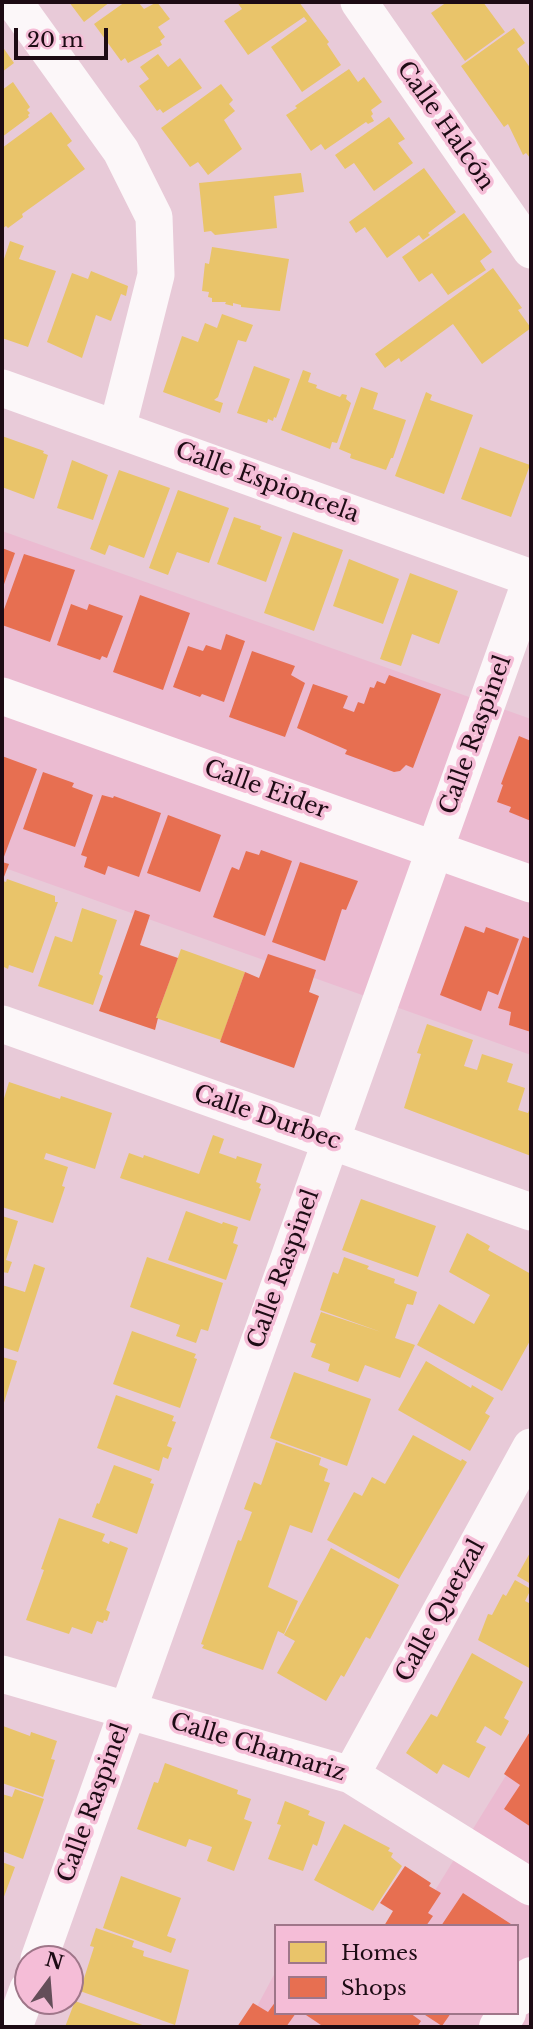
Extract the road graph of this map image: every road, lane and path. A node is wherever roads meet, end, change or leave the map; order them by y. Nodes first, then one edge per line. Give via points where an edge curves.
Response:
1 (14, 2) edge
2 (359, 2) edge
3 (531, 250) edge
4 (2, 388) edge
5 (117, 429) junction
6 (531, 579) edge
7 (2, 696) edge
8 (435, 850) junction
9 (531, 884) edge
10 (2, 1024) edge
11 (330, 1140) junction
12 (531, 1212) edge
13 (531, 1447) edge
14 (2, 1674) edge
15 (127, 1710) junction
16 (351, 1774) junction
17 (531, 1887) edge
18 (44, 1945) edge
19 (531, 1976) edge
20 (519, 1995) edge

1 - 5 street via 121,151 154,217 156,275
2 - 3 street, Calle Halcón
4 - 5 street, Calle Espioncela
5 - 6 street, Calle Espioncela
6 - 8 street, Calle Raspinel
7 - 8 street, Calle Eider
8 - 9 street, Calle Eider
8 - 11 street, Calle Raspinel
10 - 11 street, Calle Durbec
11 - 12 street, Calle Durbec
11 - 15 street, Calle Raspinel
13 - 16 street, Calle Quetzal
14 - 15 street, Calle Chamariz
15 - 16 street, Calle Chamariz
15 - 18 street, Calle Raspinel
16 - 17 street, Calle Chamariz
19 - 20 street

